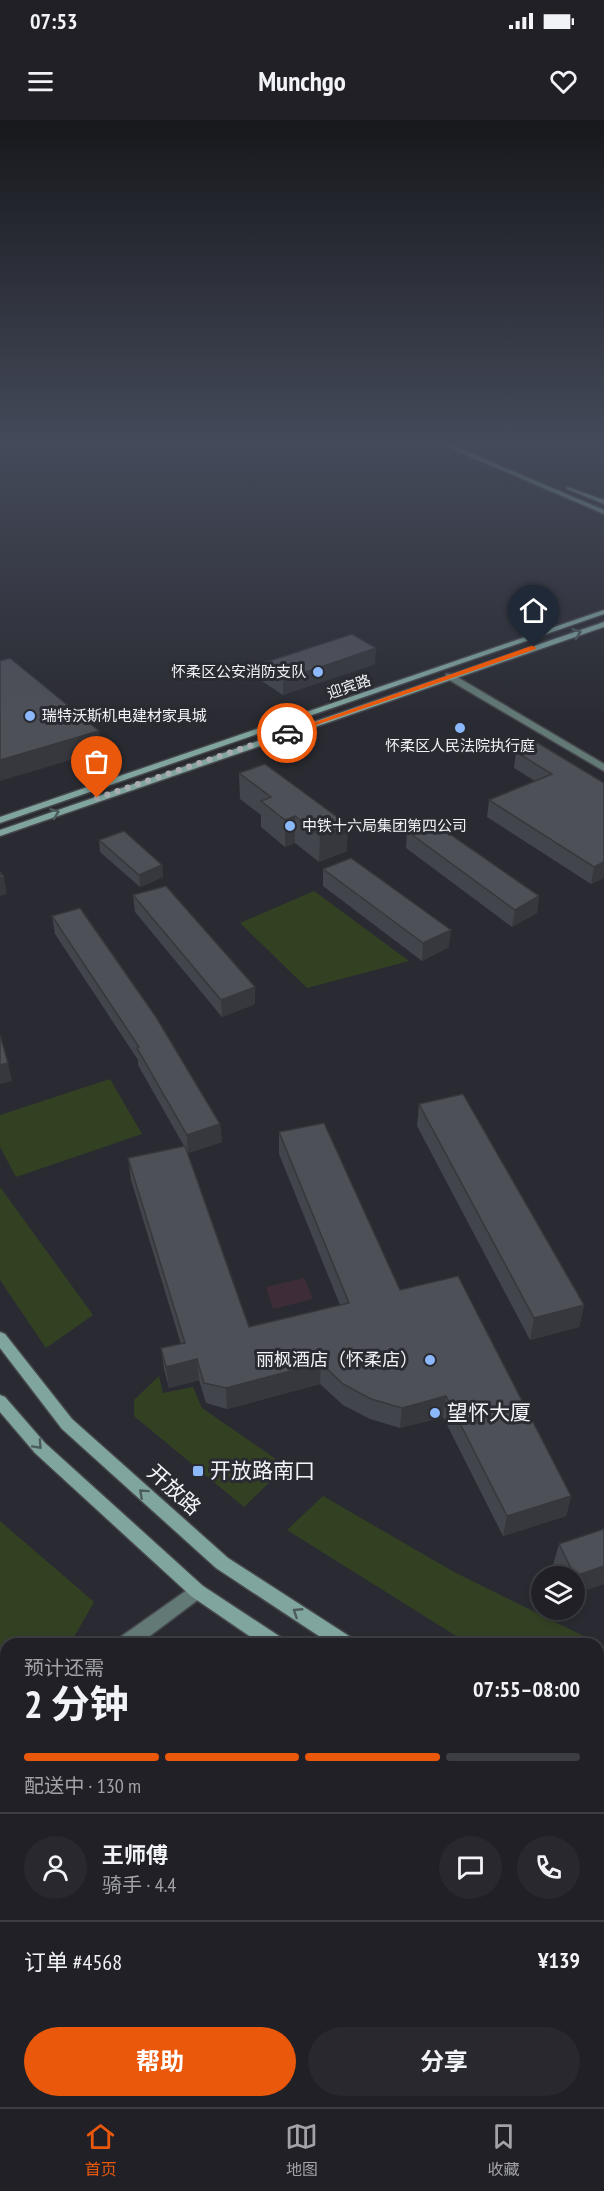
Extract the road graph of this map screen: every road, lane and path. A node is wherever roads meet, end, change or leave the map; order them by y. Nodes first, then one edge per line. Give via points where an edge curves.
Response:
1 (604, 612) edge
2 (604, 624) edge
3 (449, 676) junction
4 (604, 768) edge
5 (0, 820) edge
6 (0, 833) edge
7 (0, 1338) edge
8 (0, 1401) edge
9 (197, 1591) junction
10 (132, 1638) edge
11 (267, 1638) edge
12 (337, 1638) edge

1 - 5 main road, 迎宾路
3 -> 2 main road, 迎宾路
3 - 4 street
6 -> 3 main road, 迎宾路
12 -> 7 main road, 开放路 via 222,1563 67,1424
8 -> 9 main road via 40,1448
9 - 10 street
9 - 11 main road

